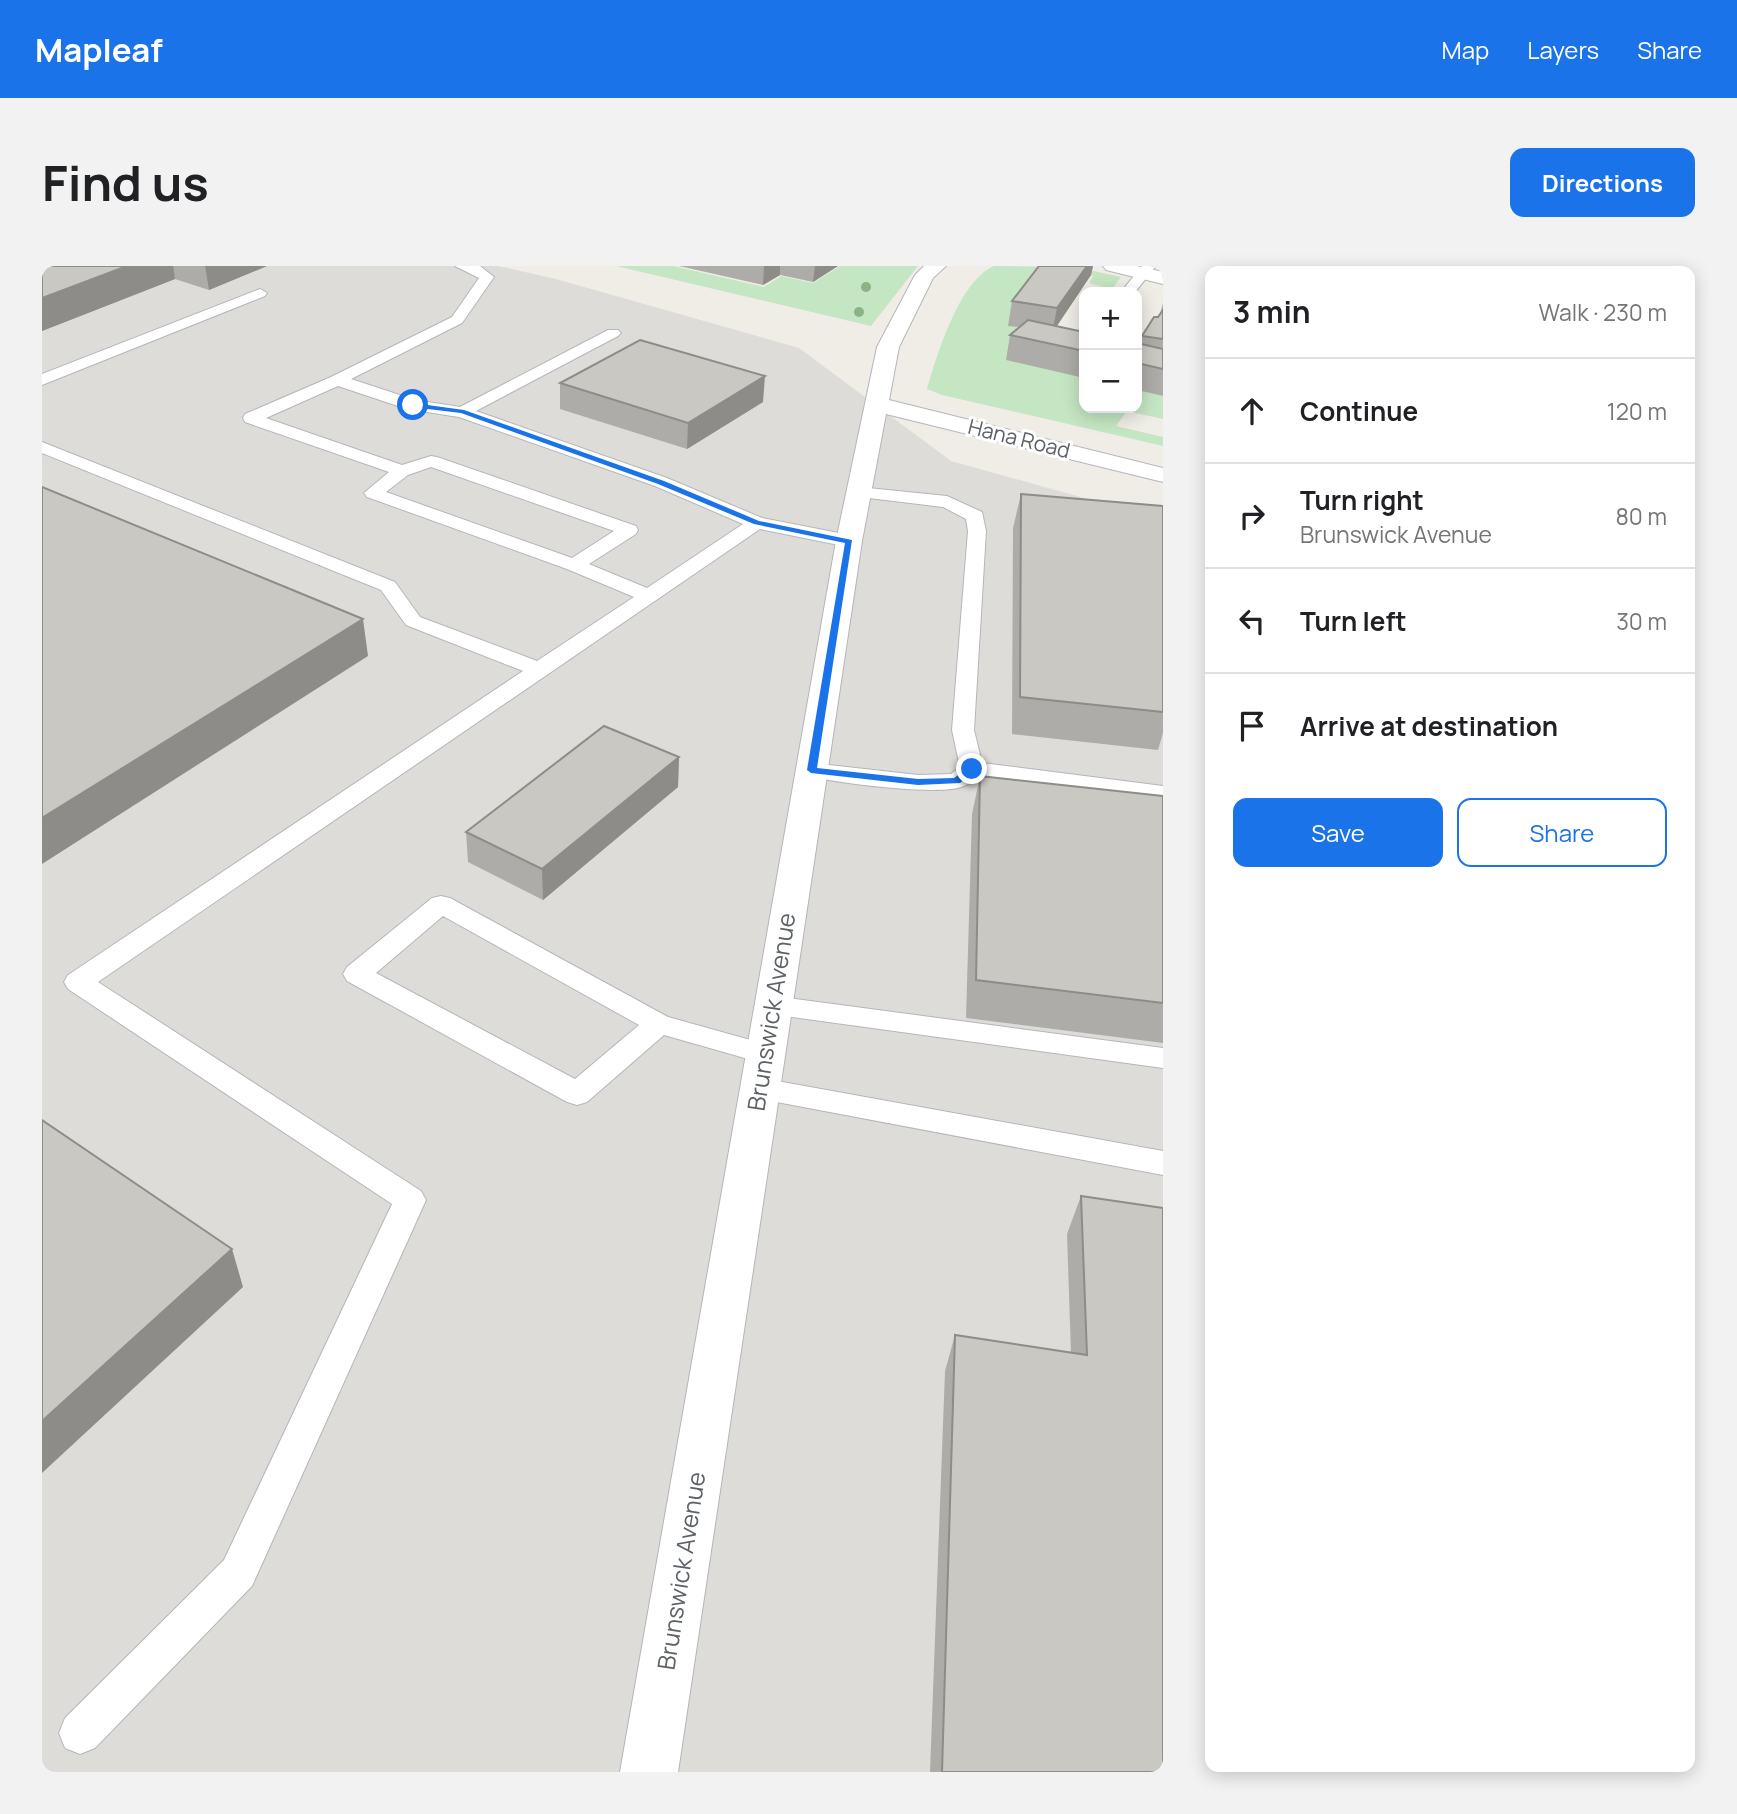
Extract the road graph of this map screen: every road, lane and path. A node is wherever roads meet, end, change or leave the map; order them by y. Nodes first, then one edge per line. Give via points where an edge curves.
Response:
1 (462, 266) edge
2 (936, 266) edge
3 (1113, 266) edge
4 (1145, 269) edge
5 (1163, 278) edge
6 (1132, 287) edge
7 (260, 293) dead end
8 (613, 333) dead end
9 (42, 380) edge
10 (337, 380) junction
11 (875, 404) junction
12 (462, 412) junction
13 (42, 447) edge
14 (402, 471) junction
15 (1163, 475) edge
16 (858, 492) junction
17 (757, 523) junction
18 (849, 541) junction
19 (574, 565) junction
20 (648, 597) junction
21 (540, 670) junction
22 (972, 769) junction
23 (811, 770) junction
24 (1163, 793) edge
25 (773, 1006) junction
26 (659, 1024) junction
27 (1163, 1058) edge
28 (763, 1072) junction
29 (1163, 1163) edge
30 (80, 1732) dead end
31 (649, 1772) edge

1 - 10 lane via 487,277 457,320
2 - 11 street, Brunswick Avenue via 925,275 888,346
3 - 4 street
4 - 5 street
4 - 6 lane
7 - 9 lane
8 - 12 lane
10 - 12 lane via 413,405
10 - 14 lane via 251,418
11 - 15 street, Hana Road
11 - 16 street, Brunswick Avenue
12 - 17 lane via 661,482
13 - 21 lane via 387,586 413,621
14 - 19 lane via 373,494
14 - 19 lane via 431,461 629,530
16 - 18 street, Brunswick Avenue
16 - 22 lane via 947,502 975,516 963,730
17 - 18 lane
17 - 20 lane
18 - 23 street, Brunswick Avenue
19 - 20 lane
20 - 21 lane
21 - 30 lane via 78,982 410,1200 238,1573
22 - 23 lane via 957,781 918,782
22 - 24 lane
23 - 25 street, Brunswick Avenue
25 - 27 lane
25 - 28 street, Brunswick Avenue
26 - 26 lane via 577,1094 357,974 441,904
26 - 28 lane
28 - 29 lane
28 - 31 street, Brunswick Avenue

